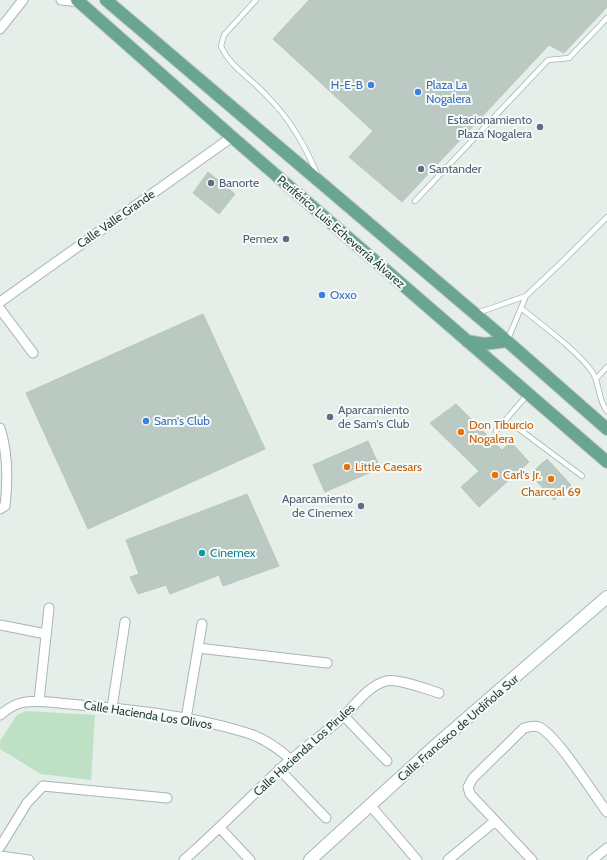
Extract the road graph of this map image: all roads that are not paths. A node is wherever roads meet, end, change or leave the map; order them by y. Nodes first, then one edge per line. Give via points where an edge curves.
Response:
1 (23, 0) edge
2 (62, 0) edge
3 (106, 0) edge
4 (256, 0) edge
5 (78, 1) edge
6 (607, 18) edge
7 (0, 29) edge
8 (232, 137) junction
9 (322, 185) junction
10 (415, 201) dead end
11 (607, 217) edge
12 (526, 296) junction
13 (0, 302) edge
14 (521, 308) junction
15 (0, 309) edge
16 (475, 314) junction
17 (466, 341) junction
18 (507, 341) junction
19 (33, 353) dead end
20 (607, 367) edge
21 (596, 379) junction
22 (528, 394) junction
23 (607, 411) edge
24 (0, 428) edge
25 (519, 429) dead end
26 (607, 429) edge
27 (496, 430) dead end
28 (607, 462) edge
29 (582, 476) dead end
30 (0, 509) edge
31 (607, 597) edge
32 (49, 608) dead end
33 (126, 622) dead end
34 (202, 624) dead end
35 (0, 625) edge
36 (46, 634) junction
37 (198, 648) junction
38 (327, 663) dead end
39 (439, 693) dead end
40 (39, 702) junction
41 (112, 708) junction
42 (0, 715) edge
43 (344, 716) junction
44 (186, 719) junction
45 (291, 760) junction
46 (387, 761) dead end
47 (280, 769) junction
48 (167, 798) dead end
49 (370, 805) junction
50 (607, 812) edge
51 (326, 818) dead end
52 (495, 821) junction
53 (220, 828) junction
54 (0, 846) edge
55 (607, 848) edge
56 (0, 856) edge
57 (29, 860) edge
58 (184, 860) edge
59 (250, 860) edge
60 (310, 860) edge
61 (417, 860) edge
62 (448, 860) edge
63 (532, 860) edge
64 (592, 860) edge

1 - 7 street
2 - 5 street
3 - 9 main road, Periférico Luis Echeverría Álvarez
4 - 9 lane via 224,35 221,46 227,57 295,128
5 - 8 main road, Periférico Luis Echeverría Álvarez
6 - 10 lane via 569,58 548,60
8 - 13 street, Calle Valle Grande
8 - 17 main road, Periférico Luis Echeverría Álvarez
9 - 16 main road, Periférico Luis Echeverría Álvarez
11 - 12 lane
12 - 14 lane
12 - 16 lane
14 - 18 lane
14 - 21 lane via 584,363
15 - 19 street
16 - 18 main road, Periférico Luis Echeverría Álvarez
17 - 18 main road via 484,344
17 - 22 main road, Periférico Luis Echeverría Álvarez
18 - 26 main road, Periférico Luis Echeverría Álvarez
20 - 21 lane
21 - 23 lane via 601,401
22 - 27 lane
22 - 28 main road, Periférico Luis Echeverría Álvarez
24 - 30 street via 6,457 7,485 5,506
25 - 29 lane
31 - 49 street, Calle Francisco de Urdiñola Sur
32 - 36 street
33 - 41 street
34 - 37 street
35 - 36 street
36 - 40 street
37 - 38 street
37 - 44 street
39 - 43 street, Calle Hacienda Los Pirules via 387,681 367,692
40 - 41 street, Calle Hacienda Los Olivos
40 - 42 street, Calle Hacienda Los Olivos via 22,702
41 - 44 street, Calle Hacienda Los Olivos
43 - 45 street, Calle Hacienda Los Pirules
43 - 46 street
44 - 45 street, Calle Hacienda Los Olivos via 245,732 277,747
45 - 47 street, Calle Hacienda Los Pirules
47 - 51 street
47 - 53 street, Calle Hacienda Los Pirules
48 - 54 street via 43,786 28,803
49 - 60 street, Calle Francisco de Urdiñola Sur
49 - 61 street
50 - 52 street via 555,740 538,727 530,726 518,734 469,784 470,794
52 - 62 street
52 - 63 street
53 - 58 street, Calle Hacienda Los Pirules
53 - 59 street
55 - 64 street
56 - 57 street

